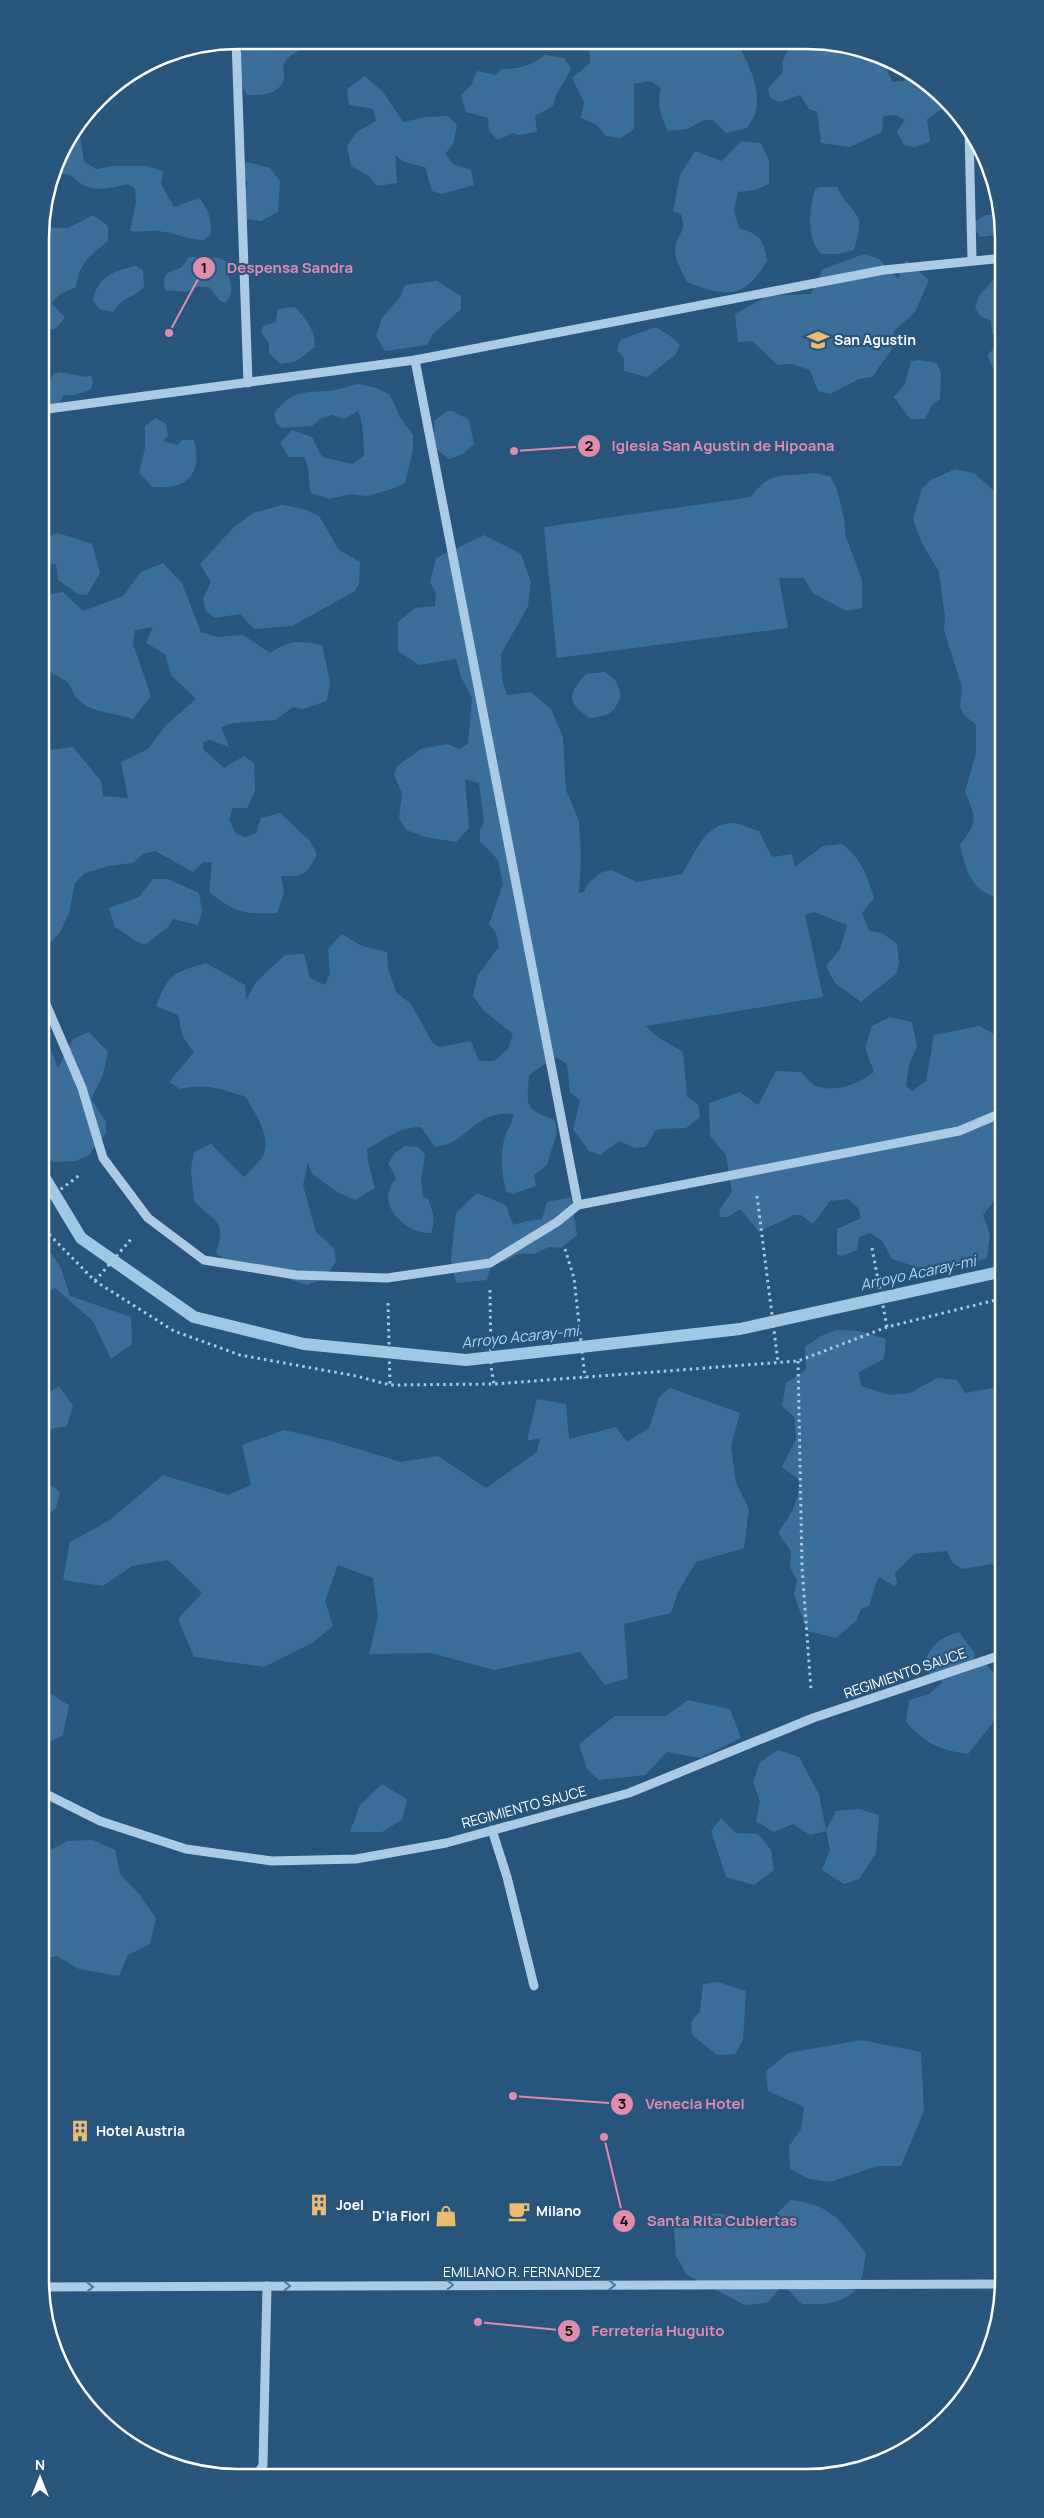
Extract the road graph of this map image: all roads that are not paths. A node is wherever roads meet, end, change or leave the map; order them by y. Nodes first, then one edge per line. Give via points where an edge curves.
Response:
1 (236, 49) edge
2 (969, 142) edge
3 (995, 259) edge
4 (972, 260) junction
5 (415, 360) junction
6 (248, 383) junction
7 (49, 409) edge
8 (49, 1011) edge
9 (995, 1116) edge
10 (578, 1205) junction
11 (995, 1657) edge
12 (49, 1796) edge
13 (492, 1830) junction
14 (534, 1986) dead end
15 (995, 2284) edge
16 (267, 2286) junction
17 (49, 2287) edge
18 (261, 2469) edge

1 - 6 street
2 - 4 street
3 - 4 street
4 - 5 street via 884,270
5 - 6 street
5 - 10 street
6 - 7 street
8 - 10 street via 82,1088 103,1158 148,1218 204,1260 296,1275 387,1278 490,1263 557,1222
9 - 10 street via 959,1131
11 - 13 street, REGIMIENTO SAUCE via 813,1718 629,1793
12 - 13 street, REGIMIENTO SAUCE via 100,1822 186,1849 272,1861 356,1859 446,1843
13 - 14 street
16 -> 15 street, EMILIANO R. FERNANDEZ
17 -> 16 street, EMILIANO R. FERNANDEZ
16 - 18 street

